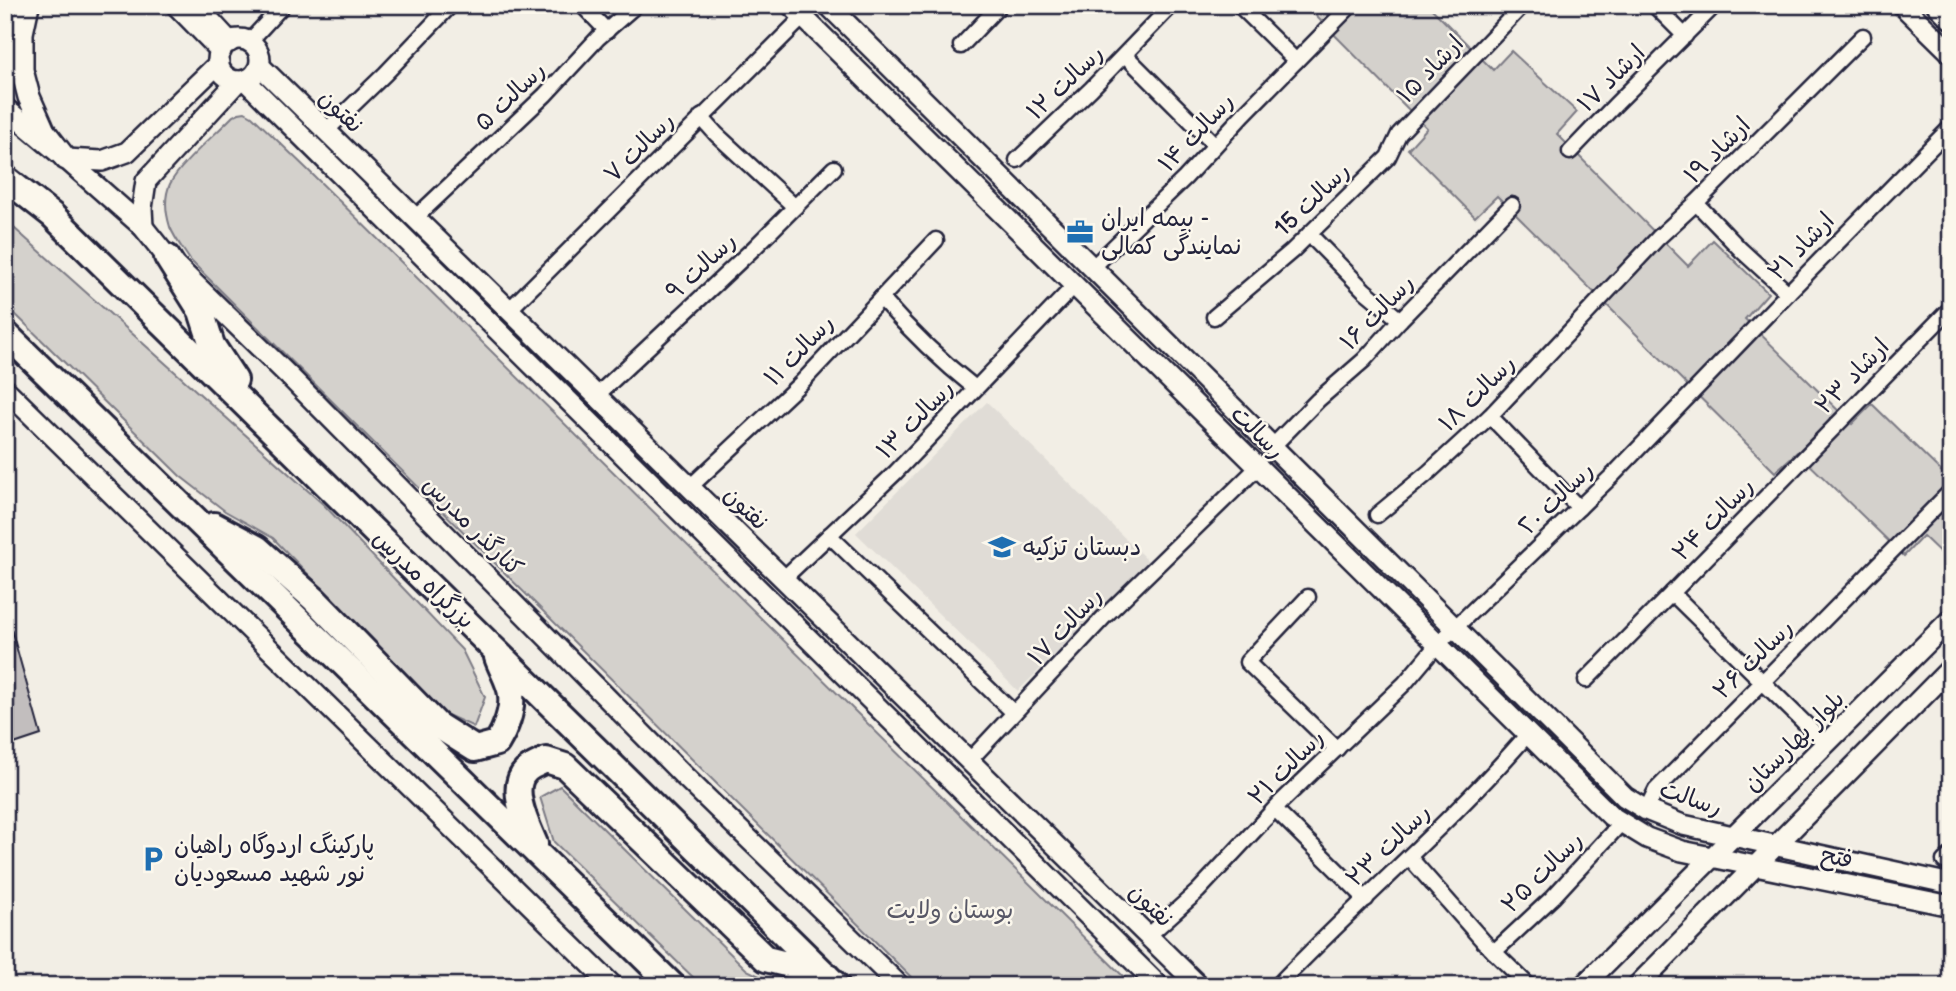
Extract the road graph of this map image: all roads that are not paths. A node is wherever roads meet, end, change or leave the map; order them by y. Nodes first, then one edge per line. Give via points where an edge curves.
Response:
1 (28, 5) edge
2 (176, 5) edge
3 (196, 5) edge
4 (283, 5) edge
5 (451, 5) edge
6 (582, 5) edge
7 (636, 5) edge
8 (828, 5) edge
9 (1000, 5) edge
10 (1172, 5) edge
11 (1239, 5) edge
12 (1351, 5) edge
13 (1523, 5) edge
14 (1654, 5) edge
15 (1715, 5) edge
16 (1902, 5) edge
17 (1937, 5) edge
18 (802, 9) edge
19 (1951, 19) edge
20 (607, 31) junction
21 (1685, 36) junction
22 (1863, 36) dead end
23 (961, 46) dead end
24 (230, 49) junction
25 (1951, 53) edge
26 (1125, 55) junction
27 (1296, 61) junction
28 (260, 66) junction
29 (241, 81) junction
30 (5, 108) edge
31 (701, 117) junction
32 (1951, 127) edge
33 (326, 131) junction
34 (1399, 134) joint
35 (1215, 145) junction
36 (1570, 152) dead end
37 (66, 159) junction
38 (1017, 160) dead end
39 (834, 168) dead end
40 (5, 178) edge
41 (1696, 203) junction
42 (1513, 205) dead end
43 (794, 207) junction
44 (415, 218) junction
45 (143, 227) junction
46 (1308, 234) junction
47 (936, 240) dead end
48 (167, 257) junction
49 (1092, 268) junction
50 (1074, 286) junction
51 (1788, 293) junction
52 (1602, 295) joint
53 (881, 298) junction
54 (1951, 308) edge
55 (509, 310) junction
56 (1214, 317) dead end
57 (1400, 320) junction
58 (5, 333) edge
59 (556, 356) junction
60 (538, 371) junction
61 (975, 388) junction
62 (5, 389) edge
63 (596, 396) junction
64 (1687, 400) joint
65 (1489, 416) junction
66 (265, 424) junction
67 (1272, 447) junction
68 (1258, 467) junction
69 (1300, 475) junction
70 (1786, 476) joint
71 (690, 487) junction
72 (1951, 491) edge
73 (1283, 492) junction
74 (1579, 508) junction
75 (189, 512) junction
76 (1377, 514) dead end
77 (829, 535) junction
78 (783, 579) junction
79 (1670, 596) junction
80 (1308, 597) dead end
81 (1951, 620) edge
82 (1455, 628) junction
83 (1437, 645) junction
84 (493, 647) junction
85 (869, 663) junction
86 (1951, 668) edge
87 (1586, 680) dead end
88 (852, 681) junction
89 (1763, 682) junction
90 (1014, 713) junction
91 (1528, 734) junction
92 (1826, 744) junction
93 (1336, 750) junction
94 (969, 761) junction
95 (1275, 809) junction
96 (1646, 810) junction
97 (1621, 823) junction
98 (1733, 837) junction
99 (1775, 846) junction
100 (538, 853) junction
101 (1713, 856) junction
102 (1410, 858) junction
103 (1756, 865) junction
104 (1951, 884) edge
105 (1366, 899) junction
106 (1951, 906) edge
107 (1148, 936) junction
108 (1494, 952) junction
109 (831, 980) edge
110 (613, 986) edge
111 (673, 986) edge
112 (900, 986) edge
113 (1159, 986) edge
114 (1199, 986) edge
115 (1277, 986) edge
116 (1529, 986) edge
117 (1583, 986) edge
118 (1637, 986) edge

1 - 37 main road via 22,70 44,131
2 - 24 street
3 - 24 street
4 - 24 street
5 - 33 street
6 - 20 street
7 - 20 street, رسالت ۵
8 - 49 street, رسالت
9 - 23 street
10 - 26 street, رسالت ۱۲
11 - 27 street
12 - 27 street, رسالت ۱۴
13 - 34 street, ارشاد ۱۵
14 - 21 street
15 - 21 street, ارشاد ۱۷
16 - 25 street
17 - 19 street
18 - 31 street, رسالت ۷
18 - 50 street, رسالت
20 - 44 street, رسالت ۵
21 - 36 street, ارشاد ۱۷
22 - 41 street, ارشاد ۱۹
24 - 28 street via 258,52
24 - 29 street via 225,75
24 - 37 street via 127,152 102,161
26 - 35 street
26 - 38 street, رسالت ۱۲
27 - 35 street, رسالت ۱۴
28 - 29 street
28 - 33 street, نفتون
29 - 45 street via 146,181
29 - 60 street, نفتون
30 - 37 street, کنارگذر مدرس
31 - 43 street
31 - 55 street, رسالت ۷
32 - 51 street, ارشاد ۲۱
33 - 44 street, نفتون
34 - 46 street, رسالت 15 via 1388,157
35 - 49 street, رسالت ۱۴
37 - 45 street, کنارگذر مدرس
39 - 43 street, رسالت ۹
40 - 66 highway, بزرگراه مدرس via 51,215
41 - 51 street
41 - 52 street, ارشاد ۱۹
42 - 57 street, رسالت ۱۶
43 - 63 street, رسالت ۹
44 - 55 street, نفتون
45 - 48 street, کنارگذر مدرس
46 - 56 street, رسالت 15
46 - 57 street
47 - 53 street, رسالت ۱۱
48 - 66 highway via 201,311 212,345
48 - 112 street, کنارگذر مدرس
49 - 50 street
49 - 67 street, رسالت
50 - 61 street, رسالت ۱۳
50 - 68 street, رسالت
51 - 64 street, ارشاد ۲۱
52 - 65 street, رسالت ۱۸
53 - 61 street
53 - 71 street, رسالت ۱۱ via 801,383
54 - 70 street, ارشاد ۲۳
55 - 59 street, نفتون
57 - 67 street, رسالت ۱۶
58 - 75 highway
59 - 60 street
59 - 63 street, نفتون
60 - 88 street, نفتون
61 - 77 street, رسالت ۱۳
62 - 110 street
63 - 71 street, نفتون
64 - 74 street, رسالت ٢٠
65 - 74 street
65 - 76 street, رسالت ۱۸
66 - 84 highway, بزرگراه مدرس
67 - 69 street, رسالت
68 - 73 street, رسالت
68 - 90 street, رسالت ۱۷ via 1104,617
69 - 73 street
69 - 82 street, رسالت
70 - 79 street, رسالت ۲۴
71 - 78 street, نفتون
72 - 89 street, رسالت ۲۶
73 - 83 street, رسالت
74 - 82 street, رسالت ٢٠
75 - 84 highway via 257,548 314,599 437,725 475,750 497,743 509,714 511,694
75 - 100 highway
77 - 78 street, رسالت ۱۳
77 - 90 street
78 - 85 street, نفتون
79 - 87 street, رسالت ۲۴
79 - 89 street
80 - 93 street via 1247,662
81 - 92 street, بلوار بهارستان
82 - 83 street, رسالت ۲۱
82 - 96 street, رسالت via 1625,797
83 - 91 street, رسالت
83 - 93 street, رسالت ۲۱
84 - 109 highway, بزرگراه مدرس
85 - 88 street
85 - 94 street, نفتون
86 - 99 street
88 - 113 street, نفتون
89 - 92 street
89 - 96 street, رسالت ۲۶ via 1656,790
90 - 94 street, رسالت ۱۷
91 - 97 street, رسالت
91 - 102 street, رسالت ۲۳
92 - 98 street, بلوار بهارستان
93 - 95 street, رسالت ۲۱
94 - 107 street, نفتون
95 - 105 street
95 - 107 street, رسالت ۲۱ via 1198,891
96 - 98 street, رسالت
97 - 101 street, رسالت via 1659,843
97 - 108 street, رسالت ۲۵
98 - 99 street, فتح
98 - 101 street, بلوار بهارستان
99 - 103 street
99 - 104 street, فتح
100 - 109 highway via 517,788 525,772 546,760 565,765 766,959
100 - 111 highway
101 - 103 street, فتح
101 - 117 street, بلوار بهارستان
102 - 105 street, رسالت ۲۳
102 - 108 street
103 - 106 street, فتح
103 - 118 street
105 - 115 street, رسالت ۲۳
107 - 114 street, نفتون
108 - 116 street

